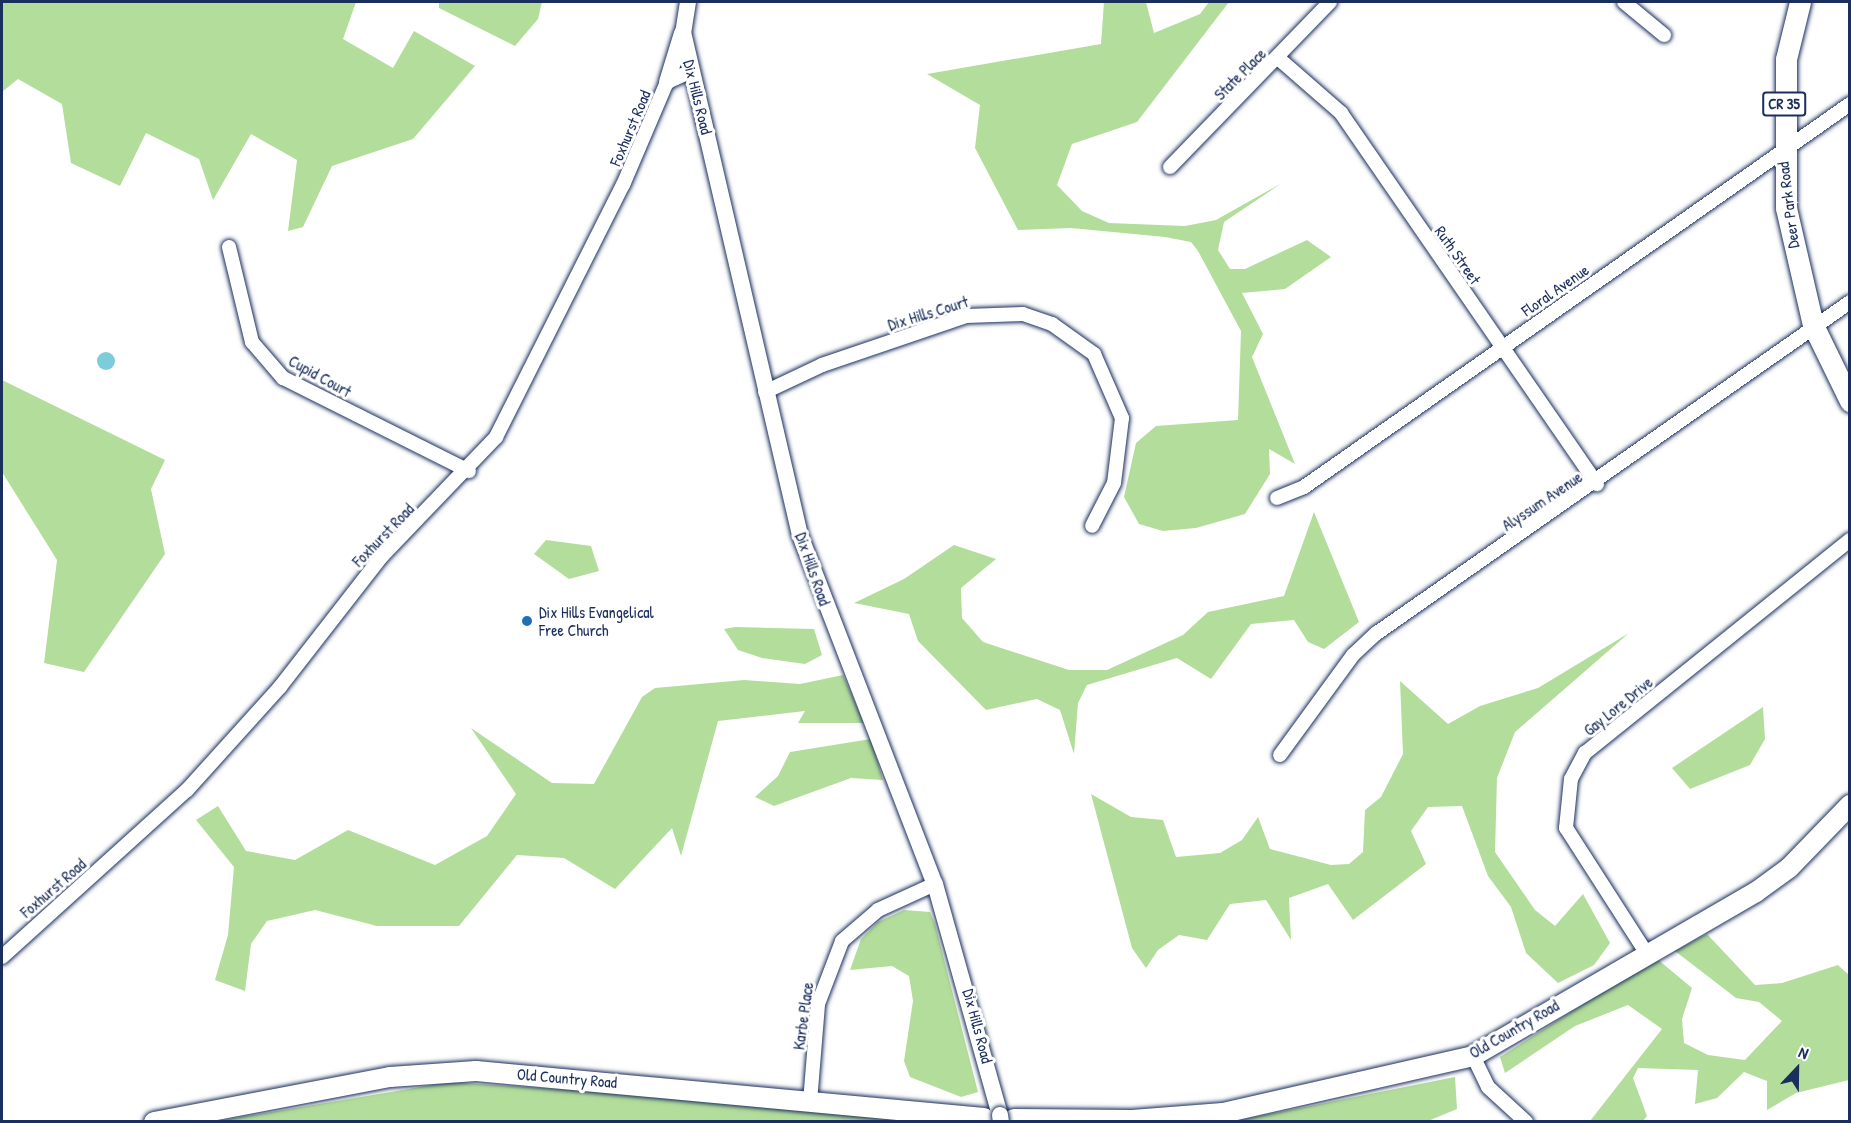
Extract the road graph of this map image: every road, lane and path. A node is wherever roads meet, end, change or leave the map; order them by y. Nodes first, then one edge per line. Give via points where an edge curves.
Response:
1 (688, 2) edge
2 (1330, 2) edge
3 (1624, 2) edge
4 (1800, 2) edge
5 (683, 32) junction
6 (1664, 35) dead end
7 (1278, 58) junction
8 (692, 71) junction
9 (667, 82) junction
10 (1850, 104) edge
11 (1782, 150) junction
12 (1170, 167) dead end
13 (229, 247) dead end
14 (1850, 302) edge
15 (1813, 325) junction
16 (1503, 348) junction
17 (765, 392) junction
18 (1850, 401) edge
19 (469, 471) junction
20 (1597, 484) junction
21 (1277, 498) dead end
22 (1092, 526) dead end
23 (1850, 540) edge
24 (1281, 755) dead end
25 (1850, 805) edge
26 (935, 884) junction
27 (1647, 954) junction
28 (2, 957) edge
29 (1473, 1056) junction
30 (810, 1102) junction
31 (1000, 1119) edge
32 (154, 1122) edge
33 (1526, 1122) edge

1 - 5 street, Dix Hills Road
2 - 7 street, State Place
3 - 6 street
4 - 11 main road, Deer Park Road / CR 35 via 1786,58
5 - 8 street, Dix Hills Road
5 - 9 street
7 - 12 street, State Place
7 - 16 street, Ruth Street via 1341,112
8 - 9 street, Foxhurst Road
8 - 17 street, Dix Hills Road
9 - 19 street, Foxhurst Road via 513,409
10 - 11 street, Floral Avenue
11 - 15 main road, Deer Park Road / CR 35 via 1793,247
11 - 16 street, Floral Avenue
13 - 19 street, Cupid Court via 252,342 284,378
14 - 15 street, Alyssum Avenue
15 - 18 main road, Deer Park Road / CR 35
15 - 20 street, Alyssum Avenue
16 - 20 street, Ruth Street
16 - 21 street, Floral Avenue via 1304,487
17 - 22 street, Dix Hills Court via 822,364 966,316 1023,314 1052,324 1094,354 1122,418 1114,483
17 - 26 street, Dix Hills Road via 808,558
19 - 28 street, Foxhurst Road via 382,556 280,687 187,790
20 - 24 street, Alyssum Avenue via 1377,633 1353,655
23 - 27 street, Gay Lore Drive via 1585,753 1571,779 1566,828
25 - 27 main road, Old Country Road via 1789,868
26 - 30 street, Karbe Place via 878,910 842,941 818,1004
26 - 31 street, Dix Hills Road
27 - 29 main road, Old Country Road
29 - 31 main road, Old Country Road via 1222,1113 1132,1120
29 - 33 street via 1488,1087
30 - 31 main road, Old Country Road
30 - 32 main road, Old Country Road via 522,1074 431,1072

